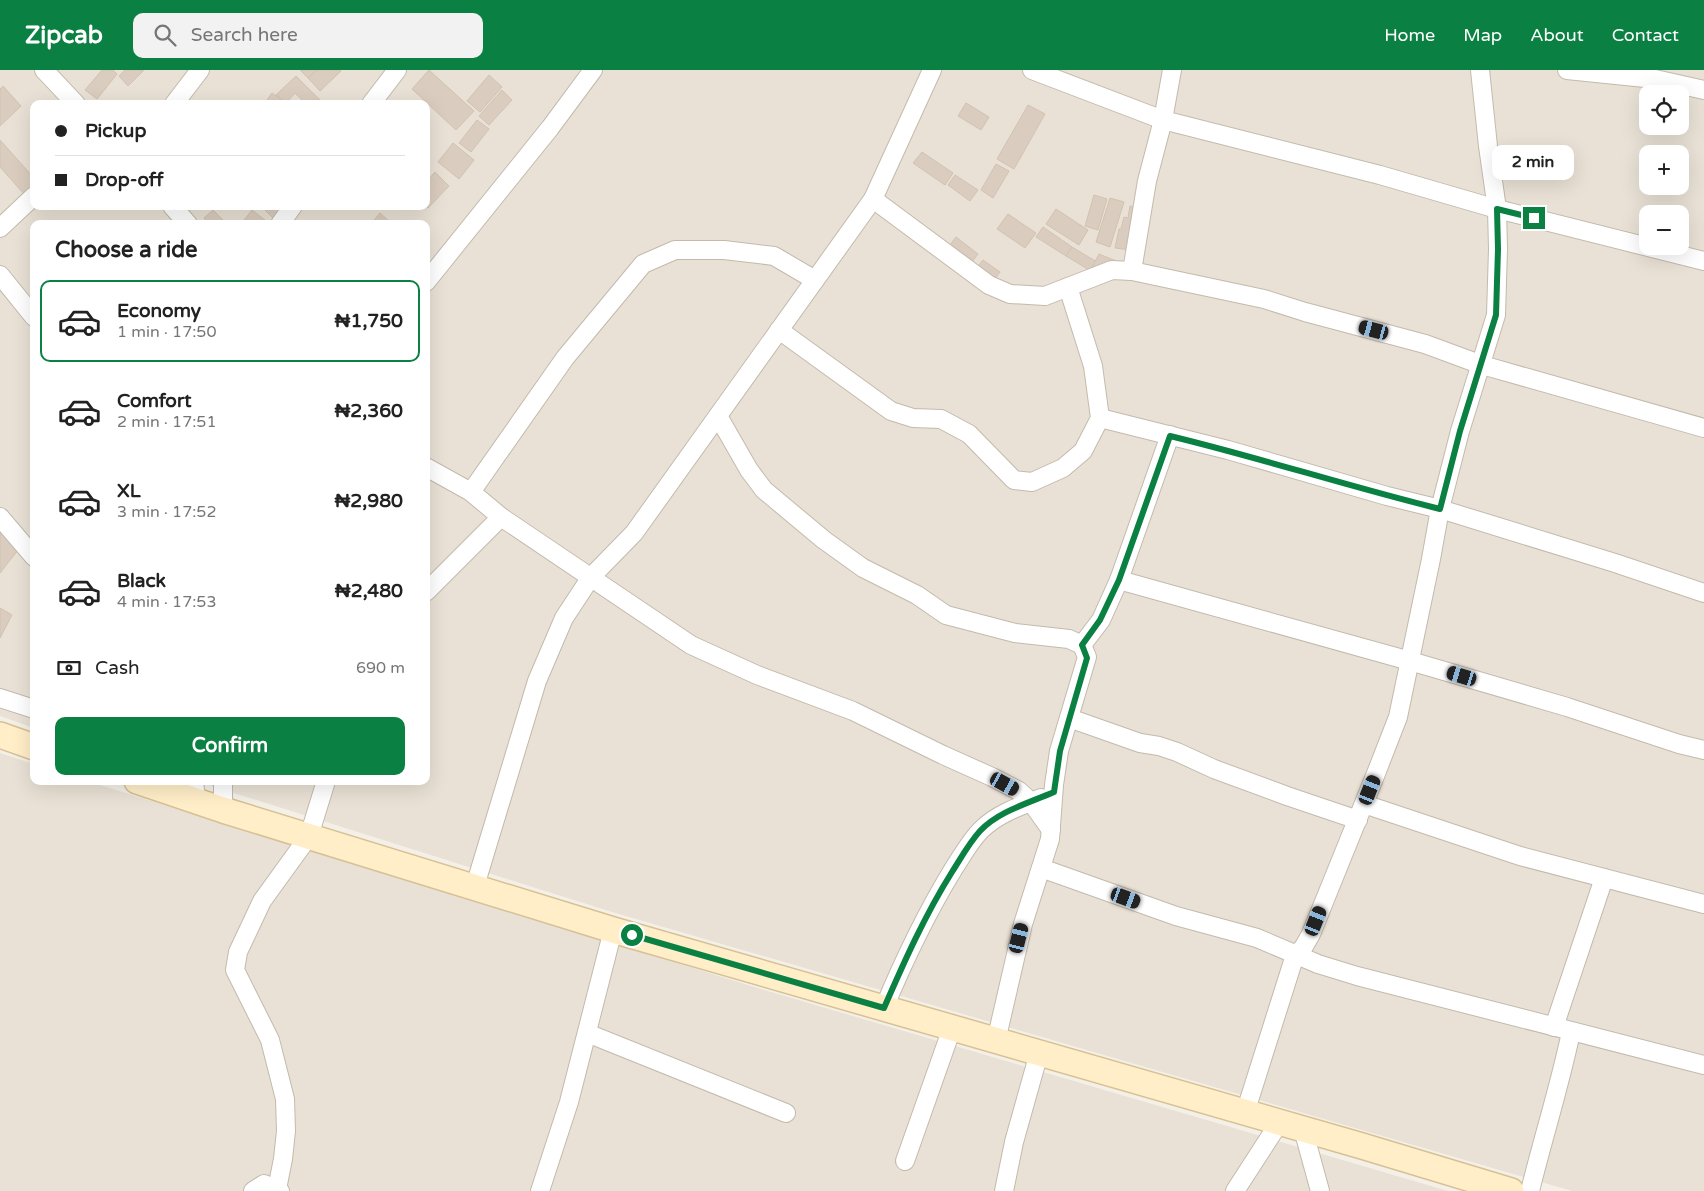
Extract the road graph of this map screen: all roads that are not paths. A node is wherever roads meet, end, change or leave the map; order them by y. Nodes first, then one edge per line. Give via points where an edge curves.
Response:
1 (44, 70) edge
2 (200, 70) edge
3 (397, 70) edge
4 (593, 70) edge
5 (932, 70) edge
6 (1032, 70) edge
7 (1172, 70) edge
8 (1480, 70) edge
9 (1567, 70) edge
10 (1704, 90) edge
11 (72, 100) edge
12 (177, 100) edge
13 (374, 100) edge
14 (1163, 120) junction
15 (873, 199) junction
16 (30, 200) edge
17 (1497, 209) junction
18 (176, 210) edge
19 (184, 220) edge
20 (0, 228) edge
21 (1704, 261) edge
22 (1132, 271) junction
23 (0, 274) edge
24 (430, 277) edge
25 (815, 280) junction
26 (1068, 287) junction
27 (30, 312) edge
28 (779, 330) junction
29 (1482, 365) junction
30 (718, 416) junction
31 (1100, 418) junction
32 (1704, 428) edge
33 (1170, 436) junction
34 (430, 470) edge
35 (471, 492) junction
36 (1440, 509) junction
37 (0, 517) edge
38 (502, 517) junction
39 (30, 552) edge
40 (591, 577) junction
41 (1119, 580) junction
42 (430, 588) edge
43 (1704, 593) edge
44 (1082, 645) junction
45 (1410, 661) junction
46 (0, 698) edge
47 (30, 707) edge
48 (1069, 718) junction
49 (0, 735) edge
50 (30, 746) edge
51 (1704, 750) edge
52 (160, 785) edge
53 (223, 785) edge
54 (325, 785) edge
55 (195, 791) edge
56 (1054, 792) junction
57 (1031, 802) junction
58 (223, 810) junction
59 (1361, 812) junction
60 (1051, 830) junction
61 (309, 836) junction
62 (1041, 868) junction
63 (1604, 878) junction
64 (475, 886) junction
65 (1704, 904) edge
66 (613, 930) junction
67 (1295, 955) junction
68 (884, 1008) junction
69 (952, 1028) junction
70 (1563, 1029) junction
71 (588, 1033) junction
72 (996, 1041) junction
73 (1039, 1053) junction
74 (1704, 1065) edge
75 (786, 1112) dead end
76 (1245, 1113) junction
77 (1279, 1123) junction
78 (1303, 1129) junction
79 (905, 1161) dead end
80 (278, 1190) edge
81 (253, 1191) edge
82 (540, 1191) edge
83 (1004, 1191) edge
84 (1234, 1191) edge
85 (1320, 1191) edge
86 (1511, 1191) edge
87 (1530, 1191) edge

1 - 11 street
2 - 12 street
3 - 13 street
4 - 24 street
5 - 15 street
6 - 14 street
7 - 14 street
8 - 17 street
9 - 10 street via 1655,79
14 - 17 street via 1380,175
14 - 22 street via 1146,181
15 - 25 street
15 - 26 street via 989,285 1010,294 1045,296
16 - 20 street
17 - 21 street
17 - 29 street via 1496,315
18 - 19 street
22 - 26 street via 1112,270
22 - 29 street via 1264,299 1425,344
23 - 27 street
25 - 28 street
25 - 35 street via 774,256 724,250 675,250 643,264 565,358
26 - 31 street via 1094,366
28 - 30 street
28 - 31 street via 891,411 913,418 941,420 969,434 1014,480 1032,482 1063,468 1083,451
29 - 32 street
29 - 36 street via 1460,431
30 - 40 street via 634,532
30 - 44 street via 764,490 863,568 917,595 946,615 1015,633 1069,639
31 - 33 street
33 - 36 street
33 - 41 street
34 - 35 street
35 - 38 street
36 - 43 street
36 - 45 street
37 - 39 street
38 - 40 street
38 - 42 street
40 - 57 street via 691,645 757,675 853,711 992,777
40 - 64 street via 564,618 537,681
41 - 44 street via 1100,620
41 - 45 street
44 - 48 street via 1087,658
45 - 51 street
45 - 59 street via 1398,717
46 - 47 street
48 - 56 street
48 - 59 street via 1140,743 1177,752 1269,789
49 - 50 main road
52 - 55 main road
53 - 58 street
54 - 61 street
55 - 58 main road
56 - 57 street
56 - 60 street
57 - 60 street
57 - 68 street via 1005,812 980,830 966,849 939,893
58 - 61 main road
59 - 63 street
59 - 67 street via 1311,934
60 - 62 street
61 - 64 main road
61 - 80 street via 262,901 238,952 235,970 270,1040 285,1099 286,1131
62 - 67 street via 1176,916 1257,938
62 - 72 street via 1023,924
63 - 65 street
63 - 70 street
64 - 66 main road
66 - 68 main road
66 - 71 street
67 - 70 street via 1357,976
67 - 76 street
68 - 69 main road
69 - 72 main road
69 - 79 street
70 - 74 street
70 - 87 street via 1564,1062
71 - 75 street
71 - 82 street
72 - 73 main road
73 - 76 main road
73 - 83 street
76 - 77 main road
77 - 78 main road
77 - 84 street
78 - 85 street
78 - 86 main road
80 - 81 street via 264,1184

